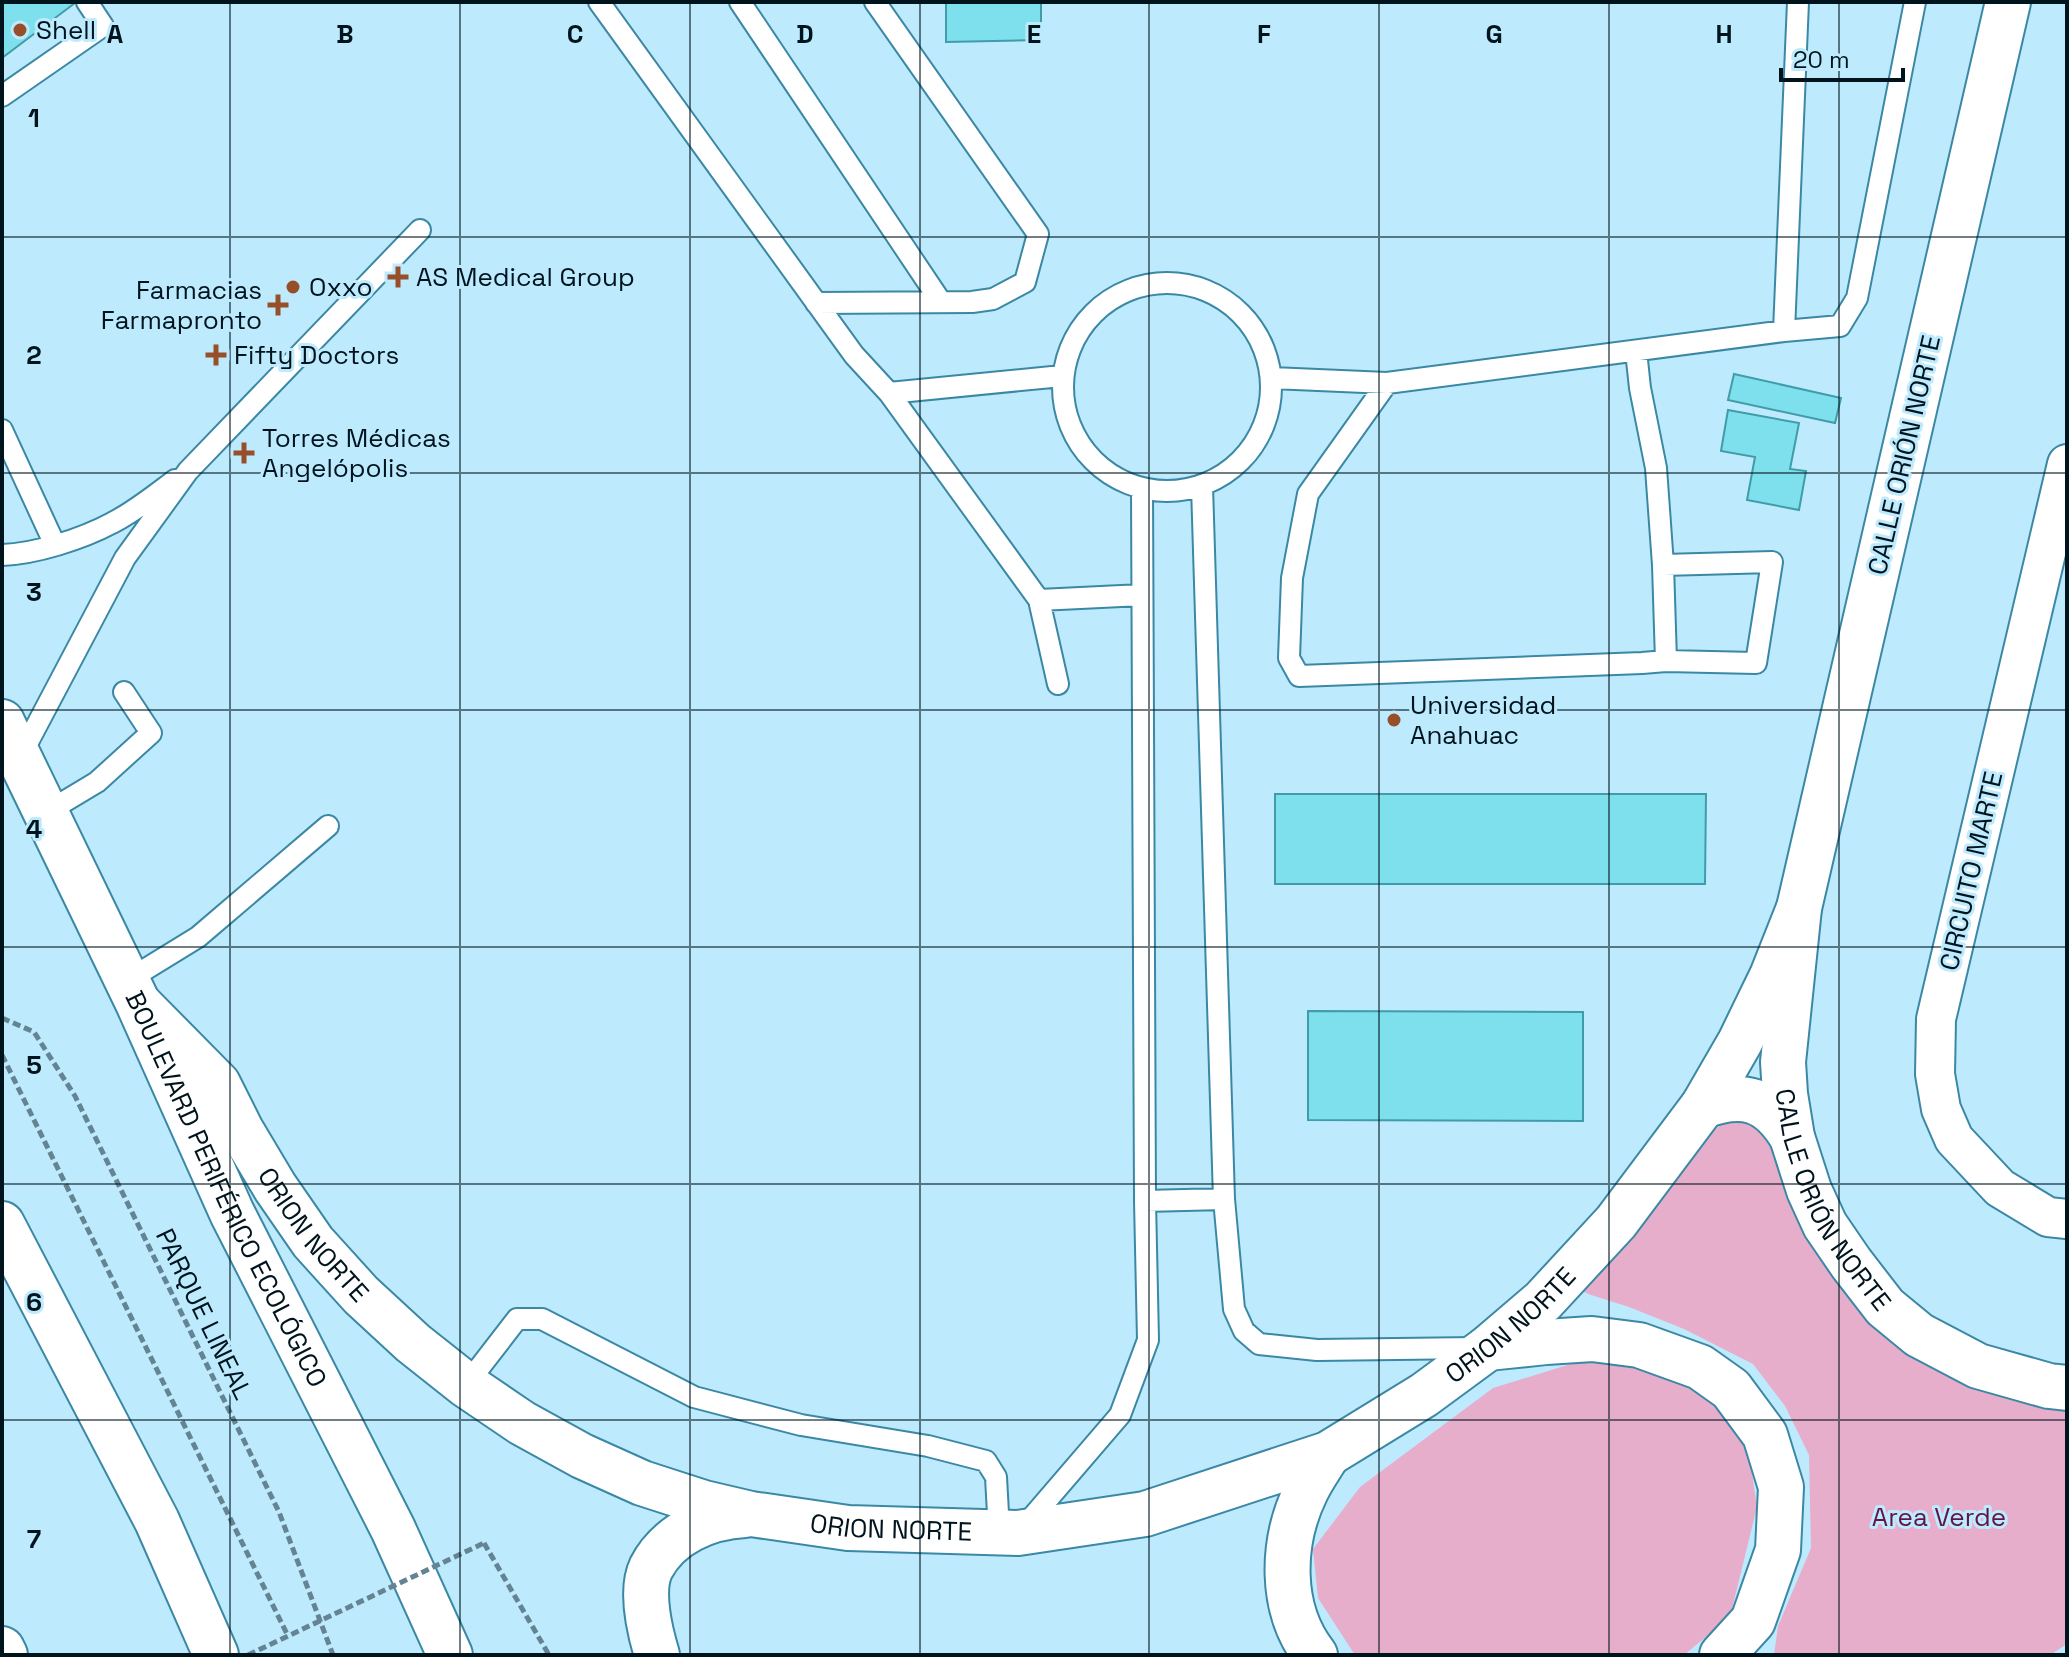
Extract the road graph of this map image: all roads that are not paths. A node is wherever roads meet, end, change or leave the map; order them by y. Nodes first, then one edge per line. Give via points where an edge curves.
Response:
1 (87, 2) edge
2 (599, 2) edge
3 (740, 2) edge
4 (875, 2) edge
5 (1798, 2) edge
6 (1915, 2) edge
7 (2008, 2) edge
8 (2, 96) edge
9 (420, 230) dead end
10 (941, 302) junction
11 (816, 303) junction
12 (1784, 331) junction
13 (1636, 351) junction
14 (1062, 376) junction
15 (1272, 378) junction
16 (1387, 383) junction
17 (889, 393) junction
18 (2, 430) edge
19 (2067, 464) edge
20 (188, 471) junction
21 (1202, 486) junction
22 (1142, 489) junction
23 (55, 545) junction
24 (2, 555) edge
25 (1663, 565) junction
26 (1142, 595) junction
27 (1039, 600) junction
28 (1666, 661) junction
29 (1058, 684) dead end
30 (124, 692) dead end
31 (11, 739) edge
32 (47, 812) junction
33 (328, 826) dead end
34 (1799, 908) junction
35 (133, 992) junction
36 (1703, 1106) junction
37 (1792, 1137) junction
38 (1224, 1199) junction
39 (1145, 1201) junction
40 (2067, 1219) edge
41 (2, 1224) edge
42 (1488, 1348) junction
43 (466, 1385) junction
44 (2058, 1387) edge
45 (1328, 1454) junction
46 (751, 1514) junction
47 (1009, 1533) junction
48 (2, 1649) edge
49 (5, 1655) edge
50 (216, 1655) edge
51 (450, 1655) edge
52 (657, 1655) edge
53 (1315, 1655) edge
54 (1722, 1655) edge

1 - 8 lane via 103,26
2 - 11 lane
3 - 10 lane
4 - 10 lane via 1038,234 1025,282 993,299
5 - 12 lane
6 - 12 lane via 1857,298 1840,326
7 - 34 main road, CALLE ORIÓN NORTE
9 - 20 lane
10 - 11 lane
11 - 17 lane
12 - 13 lane
13 - 16 lane
13 - 25 lane via 1656,468
14 - 15 lane via 1071,343 1091,314 1119,294 1151,283 1186,283 1218,295 1246,316 1264,345
14 - 17 lane
14 - 22 lane via 1065,413 1081,447 1107,473
15 - 16 lane
15 - 21 lane via 1270,412 1256,445 1232,470
16 - 28 lane via 1308,494 1292,578 1289,658 1299,676
17 - 27 lane
18 - 23 lane
19 - 40 street, CIRCUITO MARTE via 1936,1019 1935,1074 1941,1109 1954,1139 2000,1188 2048,1217
20 - 23 lane via 109,525
20 - 31 lane via 125,558
21 - 22 lane via 1172,492
21 - 38 lane
22 - 26 lane
23 - 24 lane
25 - 28 lane
25 - 28 lane via 1772,562 1756,663
26 - 27 lane
26 - 39 lane
27 - 29 lane
30 - 32 lane via 151,733 97,782
31 - 32 main road, BOULEVARD PERIFÉRICO ECOLÓGICO
32 - 35 main road, BOULEVARD PERIFÉRICO ECOLÓGICO
33 - 35 lane
34 - 36 main road, CALLE ORIÓN NORTE via 1772,976
34 - 37 main road, CALLE ORIÓN NORTE via 1783,1062
35 - 43 main road, ORION NORTE via 218,1084 275,1187 313,1242 361,1295
35 - 51 main road, BOULEVARD PERIFÉRICO ECOLÓGICO via 232,1213 393,1529
36 - 37 main road via 1744,1099 1781,1119
36 - 42 main road, ORION NORTE via 1616,1222 1543,1301
37 - 44 main road, CALLE ORIÓN NORTE via 1825,1225 1885,1307 1919,1335 1978,1366
38 - 39 lane
38 - 42 lane via 1234,1309 1244,1331 1259,1344 1317,1350
39 - 47 lane via 1148,1340 1120,1415
41 - 50 main road via 157,1521
42 - 45 main road, ORION NORTE
42 - 54 main road via 1592,1339 1639,1345 1700,1367 1731,1389 1765,1435 1781,1487 1778,1550 1753,1621
43 - 46 main road, ORION NORTE via 582,1456 642,1483
43 - 47 lane via 517,1319 542,1319 694,1397 801,1425 986,1461 996,1477
45 - 47 main road, ORION NORTE via 1145,1514
45 - 53 main road via 1306,1491 1287,1564 1291,1604
46 - 47 main road, ORION NORTE via 848,1528
46 - 52 main road via 700,1524 677,1537 650,1570 647,1609
48 - 49 main road

